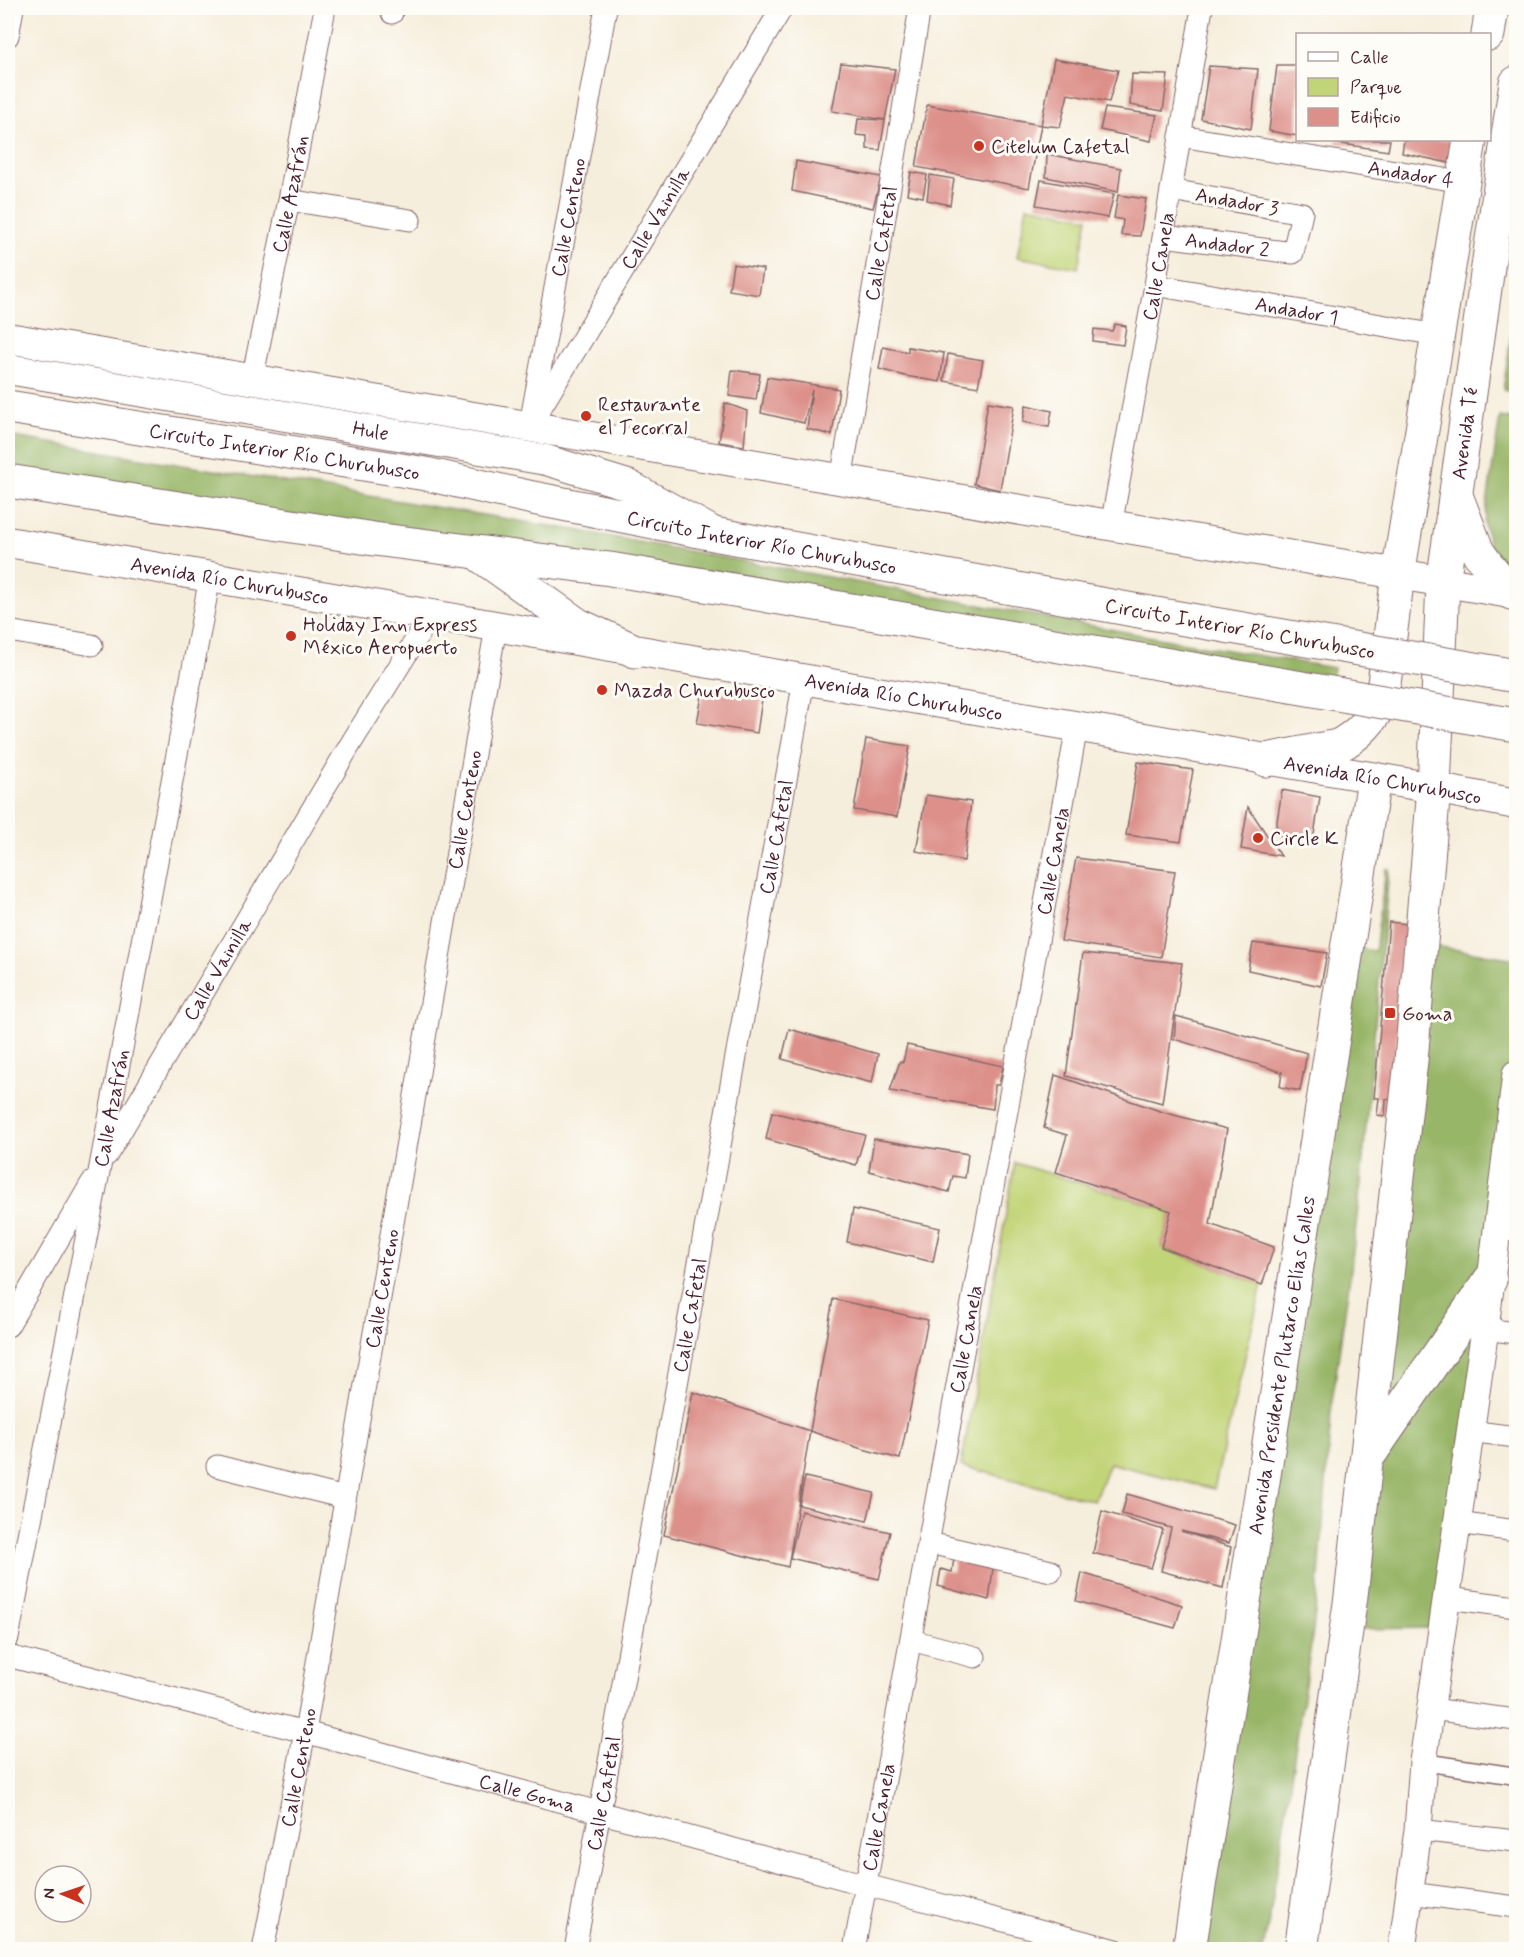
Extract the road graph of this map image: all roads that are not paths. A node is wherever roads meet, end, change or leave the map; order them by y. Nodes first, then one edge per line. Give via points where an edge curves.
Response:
1 (13, 8) edge
2 (325, 8) edge
3 (606, 8) edge
4 (782, 8) edge
5 (920, 8) edge
6 (1202, 8) edge
7 (1492, 8) edge
8 (1488, 33) edge
9 (8, 36) edge
10 (1516, 83) edge
11 (1180, 136) junction
12 (1470, 141) edge
13 (1463, 182) junction
14 (1171, 190) junction
15 (289, 200) junction
16 (410, 220) dead end
17 (1164, 236) junction
18 (1293, 254) joint
19 (1155, 285) junction
20 (1437, 335) junction
21 (8, 338) edge
22 (14, 366) edge
23 (252, 380) junction
24 (8, 407) edge
25 (529, 427) junction
26 (841, 480) junction
27 (8, 481) edge
28 (1456, 496) junction
29 (1111, 526) junction
30 (719, 535) junction
31 (8, 542) edge
32 (477, 553) junction
33 (1398, 575) junction
34 (210, 577) junction
35 (1443, 582) junction
36 (1515, 595) edge
37 (430, 615) junction
38 (496, 627) junction
39 (8, 631) edge
40 (92, 645) dead end
41 (636, 651) junction
42 (1516, 676) edge
43 (804, 680) junction
44 (1516, 725) edge
45 (1077, 728) junction
46 (1266, 760) junction
47 (1374, 779) junction
48 (1434, 788) junction
49 (1516, 804) edge
50 (1516, 1074) edge
51 (1513, 1131) edge
52 (100, 1167) junction
53 (1506, 1230) edge
54 (1490, 1280) junction
55 (8, 1326) edge
56 (1485, 1329) junction
57 (1516, 1333) edge
58 (1469, 1431) junction
59 (1516, 1437) edge
60 (1367, 1458) junction
61 (217, 1466) dead end
62 (345, 1498) junction
63 (1457, 1523) junction
64 (1516, 1531) edge
65 (929, 1543) junction
66 (1051, 1571) dead end
67 (1448, 1598) junction
68 (1516, 1607) edge
69 (8, 1638) edge
70 (911, 1640) junction
71 (8, 1656) edge
72 (975, 1657) dead end
73 (1431, 1709) junction
74 (1516, 1720) edge
75 (305, 1732) junction
76 (1424, 1762) junction
77 (1516, 1776) edge
78 (600, 1811) junction
79 (1418, 1830) junction
80 (1516, 1841) edge
81 (866, 1885) junction
82 (1410, 1893) junction
83 (1516, 1907) edge
84 (267, 1948) edge
85 (575, 1950) edge
86 (854, 1950) edge
87 (1116, 1950) edge
88 (1189, 1950) edge
89 (1301, 1950) edge
90 (1402, 1950) edge

1 - 9 street
2 - 15 street, Calle Azafrán
3 - 25 street, Calle Centeno
4 - 25 street, Calle Vainilla
5 - 26 street, Calle Cafetal
6 - 11 street, Calle Canela
7 - 8 main road
10 - 28 main road, Avenida Té
11 - 13 street, Andador 4
11 - 14 street, Calle Canela
12 - 13 main road
13 - 20 main road
14 - 17 street, Calle Canela
14 - 18 street, Andador 3 via 1302,213
15 - 16 street
15 - 23 street, Calle Azafrán
17 - 18 street, Andador 2
17 - 19 street, Calle Canela
19 - 20 street, Andador 1
19 - 29 street, Calle Canela
20 - 33 main road
21 - 23 main road
22 - 30 main road, Hule via 546,460 628,485
23 - 25 main road
24 - 30 main road, Circuito Interior Río Churubusco via 426,474
25 - 26 main road
26 - 29 main road
27 - 32 main road
28 - 35 main road, Avenida Té
28 - 36 main road via 1478,552
29 - 33 main road
30 - 42 main road, Circuito Interior Río Churubusco, bridge
31 - 34 main road, Avenida Río Churubusco
32 - 41 main road via 578,625
32 - 44 main road, bridge via 610,569
33 - 35 main road
33 - 46 main road via 1382,699 1372,718 1338,746
34 - 37 main road, Avenida Río Churubusco
34 - 52 street, Calle Azafrán
35 - 36 main road
35 - 48 main road, Avenida Té
37 - 38 main road, Avenida Río Churubusco
37 - 52 street, Calle Vainilla
38 - 41 main road, Avenida Río Churubusco
38 - 62 street, Calle Centeno
39 - 40 street
41 - 43 main road, Avenida Río Churubusco
43 - 45 main road, Avenida Río Churubusco
43 - 78 street, Calle Cafetal
45 - 46 main road, Avenida Río Churubusco
45 - 65 street, Calle Canela
46 - 47 main road, Avenida Río Churubusco
47 - 48 main road, Avenida Río Churubusco
47 - 88 main road, Avenida Presidente Plutarco Elías Calles
48 - 49 main road, Avenida Río Churubusco
48 - 60 main road via 1411,1061
50 - 51 street
51 - 53 street
52 - 55 street, Calle Vainilla
52 - 69 street, Calle Azafrán
53 - 54 street
54 - 56 street
54 - 60 main road
56 - 57 street
56 - 58 street
58 - 59 street
58 - 63 street
60 - 89 main road
61 - 62 street
62 - 75 street, Calle Centeno
63 - 64 street
63 - 67 street
65 - 66 street
65 - 70 street, Calle Canela
67 - 68 street
67 - 73 street
70 - 72 street
70 - 81 street, Calle Canela
71 - 75 street, Calle Goma
73 - 74 street
73 - 76 street
75 - 78 street, Calle Goma
75 - 84 street, Calle Centeno
76 - 77 street
76 - 79 street
78 - 81 street, Calle Goma
78 - 85 street, Calle Cafetal
79 - 80 street
79 - 82 street
81 - 86 street, Calle Canela
81 - 87 street, Calle Goma
82 - 83 street
82 - 90 street

